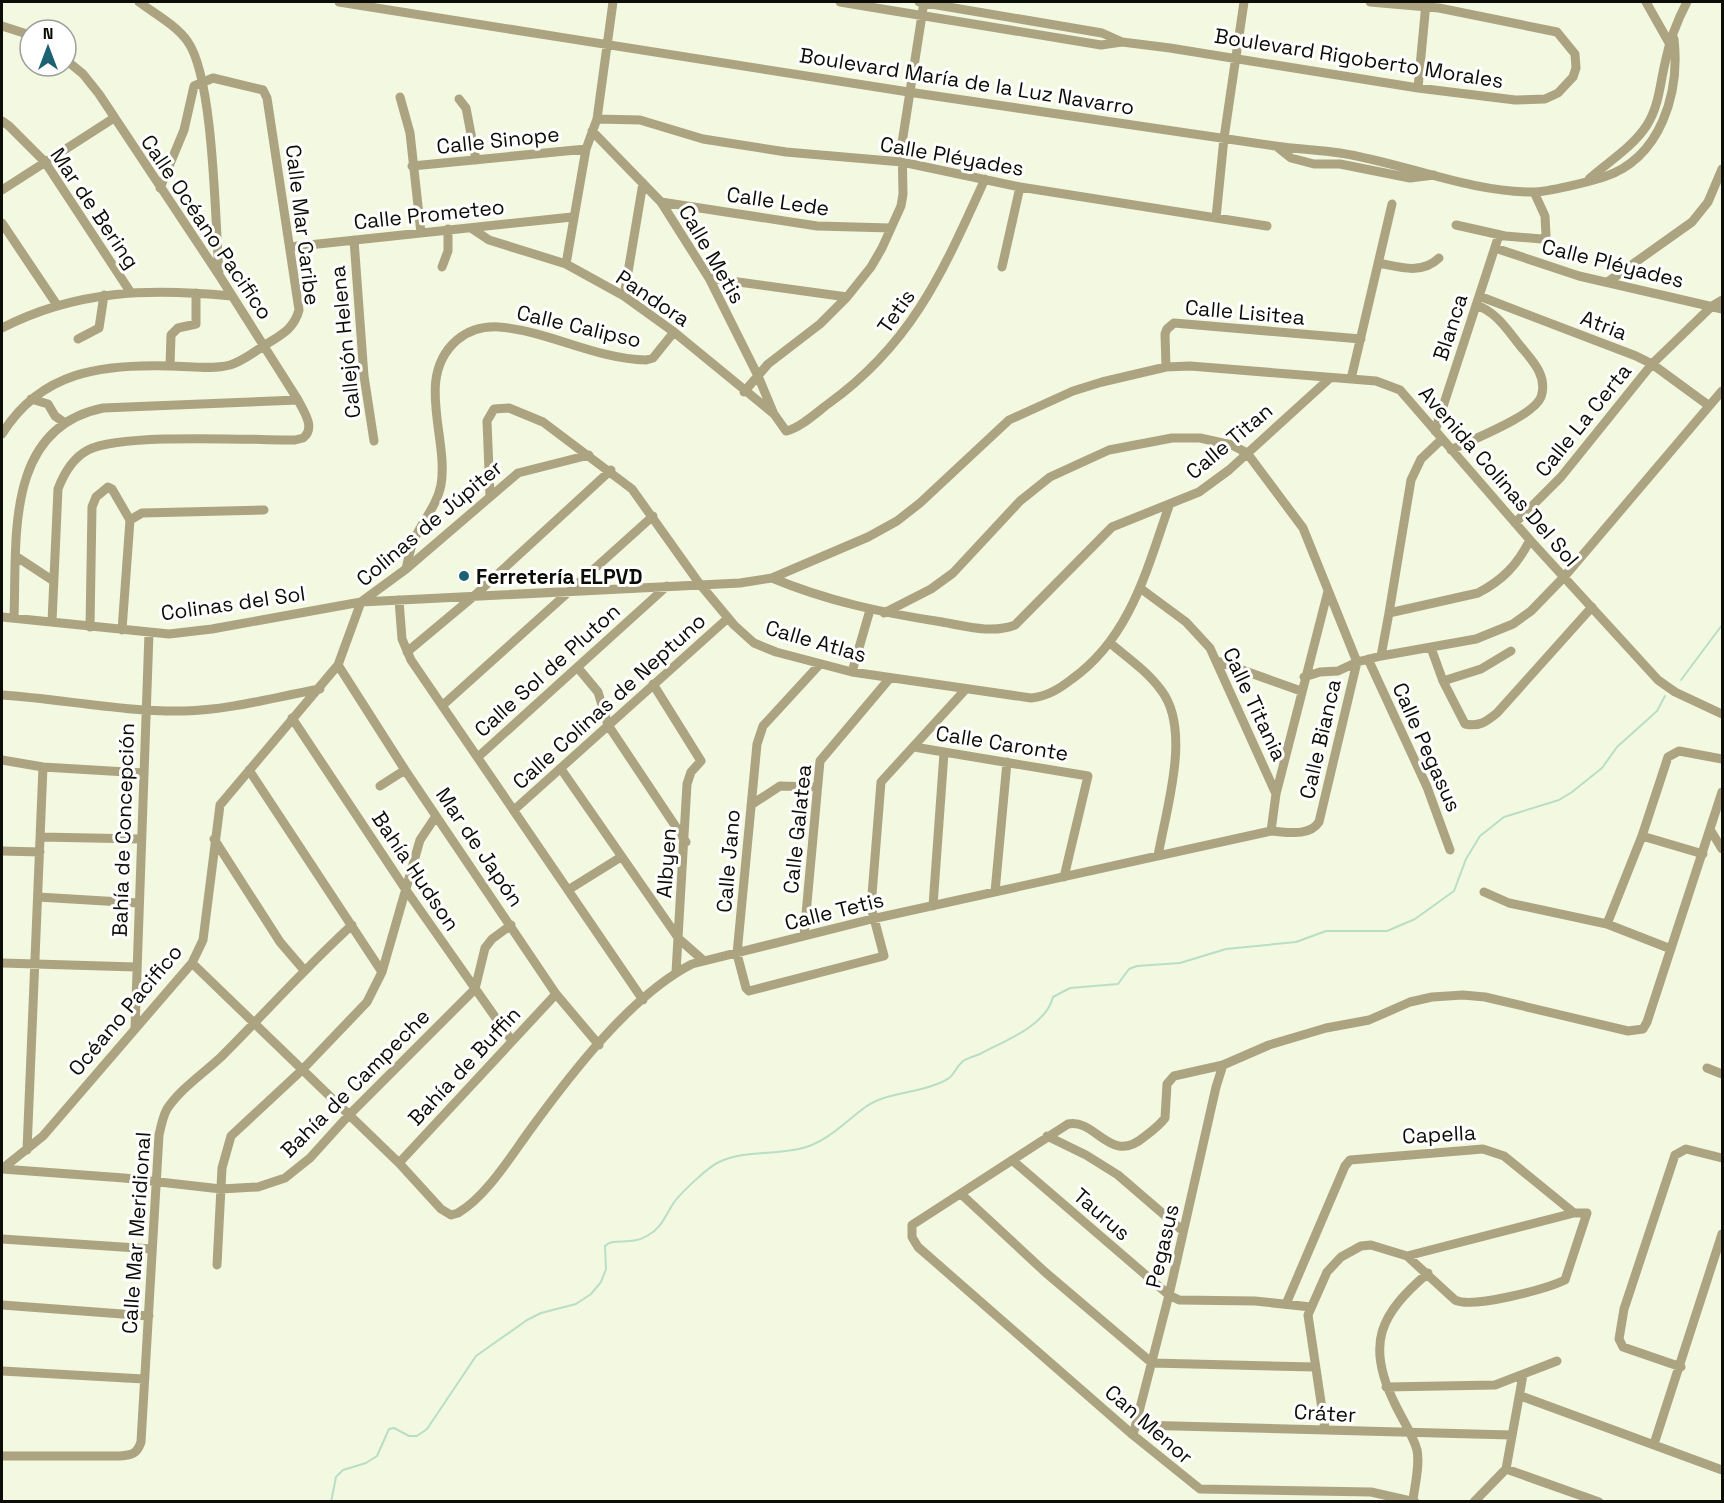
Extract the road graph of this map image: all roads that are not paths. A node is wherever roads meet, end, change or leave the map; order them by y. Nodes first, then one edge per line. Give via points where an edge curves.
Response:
1 (139, 2) edge
2 (339, 2) edge
3 (613, 2) edge
4 (840, 2) edge
5 (922, 2) edge
6 (1244, 2) edge
7 (1370, 2) edge
8 (1646, 2) edge
9 (1687, 2) edge
10 (1425, 4) edge
11 (921, 15) junction
12 (2, 26) edge
13 (18, 31) edge
14 (1122, 42) junction
15 (608, 44) junction
16 (1673, 45) junction
17 (1236, 58) junction
18 (78, 70) edge
19 (201, 81) junction
20 (1418, 88) junction
21 (909, 92) junction
22 (400, 97) dead end
23 (459, 99) dead end
24 (114, 118) junction
25 (597, 119) junction
26 (2, 121) edge
27 (592, 131) junction
28 (1224, 138) junction
29 (586, 149) junction
30 (476, 160) junction
31 (45, 162) junction
32 (902, 162) junction
33 (412, 166) junction
34 (1722, 169) edge
35 (985, 179) junction
36 (1588, 180) junction
37 (643, 183) junction
38 (1020, 187) junction
39 (160, 188) junction
40 (2, 190) edge
41 (1534, 192) junction
42 (661, 202) junction
43 (1392, 204) dead end
44 (572, 217) junction
45 (1216, 218) junction
46 (2, 223) edge
47 (1456, 225) dead end
48 (1267, 226) dead end
49 (471, 228) junction
50 (891, 228) junction
51 (448, 230) junction
52 (420, 232) junction
53 (1499, 235) junction
54 (354, 240) junction
55 (290, 247) junction
56 (1495, 248) junction
57 (1439, 258) dead end
58 (1378, 263) junction
59 (566, 264) junction
60 (442, 267) dead end
61 (1002, 267) dead end
62 (219, 275) junction
63 (709, 278) junction
64 (1609, 281) junction
65 (196, 292) junction
66 (131, 293) junction
67 (104, 295) junction
68 (231, 296) junction
69 (624, 296) junction
70 (847, 297) junction
71 (1477, 300) junction
72 (1722, 300) edge
73 (57, 305) junction
74 (1712, 306) junction
75 (1722, 309) edge
76 (2, 328) edge
77 (674, 332) junction
78 (78, 339) dead end
79 (1361, 339) junction
80 (265, 345) junction
81 (1652, 364) junction
82 (170, 366) junction
83 (1167, 367) junction
84 (758, 376) junction
85 (1329, 379) junction
86 (1351, 379) junction
87 (1722, 391) edge
88 (744, 392) junction
89 (32, 399) junction
90 (298, 400) junction
91 (1708, 405) junction
92 (774, 414) junction
93 (65, 423) junction
94 (792, 429) joint
95 (1435, 431) junction
96 (2, 434) edge
97 (1442, 440) junction
98 (374, 441) dead end
99 (1451, 450) junction
100 (1247, 453) junction
101 (589, 455) junction
102 (611, 470) junction
103 (490, 496) junction
104 (1169, 506) junction
105 (264, 510) dead end
106 (653, 516) junction
107 (130, 520) junction
108 (1515, 523) junction
109 (1530, 540) junction
110 (17, 557) junction
111 (406, 569) junction
112 (1564, 577) junction
113 (772, 578) junction
114 (52, 580) junction
115 (699, 583) junction
116 (667, 586) junction
117 (1140, 588) junction
118 (570, 589) junction
119 (1328, 591) junction
120 (474, 596) junction
121 (399, 600) junction
122 (361, 602) junction
123 (1592, 607) junction
124 (870, 610) junction
125 (1393, 612) junction
126 (884, 613) junction
127 (2, 617) edge
128 (14, 618) junction
129 (728, 618) junction
130 (52, 622) junction
131 (90, 627) junction
132 (122, 630) junction
133 (149, 633) junction
134 (1110, 643) junction
135 (1431, 648) junction
136 (1511, 651) dead end
137 (407, 652) junction
138 (1381, 656) junction
139 (1368, 659) junction
140 (1217, 661) junction
141 (1357, 662) junction
142 (820, 664) junction
143 (338, 665) junction
144 (578, 668) junction
145 (852, 672) junction
146 (1304, 677) junction
147 (890, 678) junction
148 (1443, 681) junction
149 (653, 684) junction
150 (320, 688) junction
151 (965, 690) junction
152 (1301, 692) junction
153 (2, 695) edge
154 (443, 705) junction
155 (146, 710) junction
156 (1722, 714) edge
157 (292, 718) junction
158 (608, 725) junction
159 (914, 747) junction
160 (944, 753) junction
161 (478, 757) junction
162 (1722, 759) edge
163 (2, 760) edge
164 (1007, 762) junction
165 (43, 767) junction
166 (561, 769) junction
167 (249, 770) junction
168 (405, 771) junction
169 (143, 773) junction
170 (380, 786) dead end
171 (817, 787) junction
172 (1722, 792) edge
173 (1276, 794) junction
174 (751, 805) junction
175 (514, 810) junction
176 (436, 816) junction
177 (1316, 826) joint
178 (1272, 831) junction
179 (1711, 831) junction
180 (1642, 836) junction
181 (41, 837) junction
182 (140, 838) junction
183 (214, 838) junction
184 (686, 842) junction
185 (1722, 849) edge
186 (1450, 850) dead end
187 (2, 851) edge
188 (40, 852) junction
189 (1703, 854) junction
190 (1158, 856) junction
191 (621, 857) junction
192 (1064, 877) junction
193 (406, 890) junction
194 (568, 890) junction
195 (995, 892) junction
196 (1484, 892) dead end
197 (38, 897) junction
198 (138, 903) junction
199 (933, 906) junction
200 (872, 919) junction
201 (1607, 924) junction
202 (352, 925) junction
203 (511, 925) junction
204 (804, 936) junction
205 (679, 939) junction
206 (1671, 949) junction
207 (737, 954) junction
208 (704, 961) junction
209 (2, 963) edge
210 (192, 963) junction
211 (36, 964) junction
212 (136, 967) junction
213 (304, 970) junction
214 (382, 972) junction
215 (676, 972) junction
216 (475, 989) junction
217 (556, 994) junction
218 (643, 1000) junction
219 (254, 1023) junction
220 (135, 1029) junction
221 (512, 1041) junction
222 (599, 1045) junction
223 (1223, 1065) junction
224 (1707, 1068) dead end
225 (302, 1070) junction
226 (1722, 1074) edge
227 (348, 1116) junction
228 (1047, 1136) junction
229 (27, 1150) junction
230 (1722, 1158) edge
231 (1012, 1160) junction
232 (399, 1163) junction
233 (2, 1169) edge
234 (156, 1182) junction
235 (221, 1189) junction
236 (961, 1194) junction
237 (1574, 1213) junction
238 (1184, 1231) junction
239 (1722, 1234) edge
240 (2, 1239) edge
241 (152, 1249) junction
242 (1407, 1256) junction
243 (217, 1265) dead end
244 (1428, 1273) junction
245 (1169, 1295) junction
246 (1286, 1304) junction
247 (2, 1305) edge
248 (1311, 1307) junction
249 (149, 1316) junction
250 (1557, 1360) dead end
251 (1152, 1363) junction
252 (1315, 1367) junction
253 (1681, 1367) junction
254 (2, 1371) edge
255 (1524, 1375) junction
256 (144, 1379) junction
257 (1386, 1387) junction
258 (1521, 1396) junction
259 (1137, 1425) junction
260 (1325, 1429) junction
261 (1409, 1433) junction
262 (1132, 1435) junction
263 (1511, 1435) junction
264 (1654, 1444) junction
265 (2, 1456) edge
266 (1506, 1469) junction
267 (1722, 1470) edge
268 (1414, 1501) edge
269 (1474, 1502) edge
270 (1599, 1502) edge

1 - 19 street via 189,43
2 - 15 street, Boulevard María de la Luz Navarro
3 - 15 street
4 - 11 street, Boulevard Rigoberto Morales
5 - 11 street
5 - 14 street, Boulevard Rigoberto Morales via 1102,33
6 - 17 street
7 - 10 street
8 - 16 street
9 - 16 street, Boulevard María de la Luz Navarro via 1678,19
10 - 20 street
10 - 20 street, Boulevard Rigoberto Morales via 1557,32 1575,54 1576,68 1567,85 1545,99 1515,100
11 - 14 street, Boulevard Rigoberto Morales via 1101,45
11 - 21 street
12 - 13 street
14 - 17 street, Boulevard Rigoberto Morales
15 - 21 street, Boulevard María de la Luz Navarro
15 - 25 street
16 - 36 street, Boulevard María de la Luz Navarro via 1649,123 1626,149
16 - 36 street, Boulevard María de la Luz Navarro via 1676,61 1670,101 1654,138 1625,167
17 - 20 street, Boulevard Rigoberto Morales
17 - 28 street
18 - 24 street, Calle Océano Pacifico
19 - 39 street via 194,86 184,130
19 - 55 street, Calle Mar Caribe via 213,78 263,90
19 - 62 street via 210,144
21 - 28 street, Boulevard María de la Luz Navarro
21 - 32 street
22 - 33 street via 410,133
23 - 30 street via 466,108
24 - 31 street
24 - 39 street, Calle Océano Pacifico
25 - 27 street
25 - 32 street, Calle Pléyades via 640,120 703,139 786,152
26 - 31 street, Mar de Bering
27 - 29 street
27 - 37 street, Calle Metis
28 - 41 street, Boulevard María de la Luz Navarro via 1340,153 1479,185
28 - 45 street
29 - 30 street, Calle Sinope
29 - 44 street
30 - 33 street, Calle Sinope
31 - 40 street
31 - 66 street, Mar de Bering
32 - 35 street, Calle Pléyades
32 - 50 street via 903,194
33 - 52 street
34 - 64 street via 1708,202 1692,222
35 - 38 street, Calle Pléyades
35 - 94 street, Tetis via 930,293 891,350 850,388
36 - 41 street, Boulevard María de la Luz Navarro
37 - 42 street, Calle Metis
37 - 69 street
38 - 45 street, Calle Pléyades
38 - 61 street
39 - 62 street, Calle Océano Pacifico
41 - 53 street via 1545,216 1546,236 1535,240
42 - 50 street, Calle Lede via 817,226
42 - 63 street, Calle Metis
43 - 58 street
44 - 49 street, Calle Prometeo
44 - 59 street
45 - 48 street, Calle Pléyades
46 - 73 street
47 - 53 street
49 - 51 street, Calle Prometeo
49 - 59 street, Pandora via 489,240
50 - 70 street via 872,267
51 - 52 street, Calle Prometeo
51 - 60 street via 448,251
52 - 54 street, Calle Prometeo
53 - 56 street, Blanca
54 - 55 street, Calle Prometeo
54 - 98 street, Callejón Helena via 364,376
55 - 80 street, Calle Mar Caribe via 299,310 290,328
56 - 64 street, Calle Pléyades via 1543,266
56 - 71 street, Blanca
57 - 58 street via 1417,269
58 - 79 street
59 - 69 street, Pandora
62 - 68 street, Calle Océano Pacifico
63 - 70 street
63 - 84 street, Calle Metis
64 - 74 street, Calle Pléyades
65 - 66 street
65 - 68 street
65 - 82 street via 196,324 178,328 171,335
66 - 67 street
67 - 73 street
67 - 78 street via 99,328
68 - 80 street, Calle Océano Pacifico
69 - 77 street, Pandora
70 - 84 street
71 - 81 street, Atria
71 - 95 street, Blanca
71 - 99 street via 1492,312 1538,368 1541,398 1524,414
72 - 74 street
73 - 76 street
74 - 75 street, Calle Pléyades
74 - 81 street
77 - 88 street, Pandora
77 - 111 street, Calle Calipso via 653,358 646,360 497,327 479,328 457,340 442,358 437,373 441,485 413,542
79 - 83 street, Calle Lisitea via 1174,323 1166,334
79 - 86 street
80 - 82 street, Calle Mar Caribe via 224,366
80 - 90 street, Calle Océano Pacifico
81 - 91 street, Atria
81 - 108 street, Calle La Certa via 1561,477
82 - 89 street, Calle Mar Caribe via 105,367 83,372
83 - 85 street, Avenida Colinas Del Sol via 1227,368
83 - 113 street, Avenida Colinas Del Sol via 1073,391 1021,413 998,428 897,521
84 - 88 street
84 - 92 street, Calle Metis
85 - 86 street, Avenida Colinas Del Sol
85 - 100 street, Calle Titan
86 - 95 street, Avenida Colinas Del Sol via 1376,381 1400,390
87 - 91 street, Calle Bianca
88 - 92 street, Pandora
89 - 93 street via 48,404
89 - 96 street, Calle Mar Caribe
90 - 93 street via 127,405 83,412
90 - 114 street, Calle Océano Pacifico via 309,421 307,435 295,440 154,441 106,444 88,450 63,474 58,489
91 - 112 street, Calle Bianca
92 - 94 street, Pandora via 783,430
93 - 110 street via 50,433 38,450 24,482 19,501
95 - 97 street, Avenida Colinas Del Sol
97 - 99 street, Avenida Colinas Del Sol
97 - 125 street via 1421,459 1412,480
99 - 108 street, Avenida Colinas Del Sol
100 - 104 street, Calle Titan via 1199,492
100 - 119 street via 1303,528
100 - 126 street via 1214,440 1172,438 1109,450 1079,463 1050,477 1020,501 953,573
101 - 102 street, Calle Atlas
101 - 103 street, Colinas de Júpiter via 518,472
101 - 103 street, Calle Atlas via 543,422 509,408 494,409 487,421
102 - 106 street, Calle Atlas
102 - 120 street
103 - 111 street, Colinas de Júpiter
104 - 117 street, Calle Atlas
104 - 126 street, Calle Titan via 1112,527 1015,626 978,628
105 - 107 street via 142,513
106 - 115 street, Calle Atlas
106 - 118 street
107 - 131 street via 112,489 102,490 93,507
107 - 132 street
108 - 109 street, Avenida Colinas Del Sol
109 - 112 street, Avenida Colinas Del Sol
109 - 125 street via 1518,562 1478,593
110 - 114 street
110 - 128 street
111 - 122 street, Colinas de Júpiter
112 - 123 street, Avenida Colinas Del Sol
112 - 135 street, Calle Bianca via 1532,611 1505,629
113 - 115 street, Avenida Colinas Del Sol
113 - 124 street
114 - 130 street
115 - 116 street, Avenida Colinas Del Sol
115 - 129 street, Calle Atlas
116 - 118 street, Avenida Colinas Del Sol
116 - 144 street, Calle Sol de Pluton
117 - 134 street, Calle Atlas
117 - 140 street, Calle Titania via 1186,622
118 - 120 street, Avenida Colinas Del Sol
118 - 154 street
119 - 141 street
119 - 146 street
120 - 121 street, Avenida Colinas Del Sol
120 - 137 street
121 - 122 street, Colinas del Sol
121 - 137 street via 399,624
122 - 133 street, Colinas del Sol via 212,629
122 - 143 street, Océano Pacifico
123 - 148 street via 1485,723 1465,724
123 - 156 street, Avenida Colinas Del Sol via 1665,686
124 - 126 street
124 - 145 street
125 - 138 street
127 - 128 street, Colinas del Sol
128 - 130 street, Colinas del Sol
129 - 142 street, Calle Atlas via 753,643
129 - 149 street, Calle Colinas de Neptuno
130 - 131 street, Colinas del Sol
131 - 132 street, Colinas del Sol
132 - 133 street, Colinas del Sol
133 - 155 street, Bahía de Concepción
134 - 151 street, Calle Atlas via 1081,673 1045,696 1017,697
134 - 190 street via 1153,680 1176,721 1176,749
135 - 138 street, Calle Bianca
135 - 148 street
136 - 148 street via 1480,669
137 - 154 street
138 - 139 street, Calle Bianca
139 - 141 street, Calle Bianca
139 - 186 street, Calle Pegasus via 1427,787
140 - 152 street
140 - 173 street, Calle Titania
141 - 146 street via 1338,671
141 - 177 street, Calle Bianca
142 - 145 street, Calle Atlas
142 - 174 street, Calle Jano via 763,726
143 - 150 street, Océano Pacifico
143 - 168 street, Mar de Japón
144 - 158 street via 598,692
144 - 161 street, Calle Sol de Pluton
145 - 147 street, Calle Atlas
146 - 152 street
147 - 151 street, Calle Atlas
147 - 171 street, Calle Galatea via 824,755
149 - 158 street, Calle Colinas de Neptuno
149 - 184 street, Albyen via 701,761 688,778
150 - 155 street via 218,708
150 - 157 street, Océano Pacifico
151 - 159 street
152 - 173 street
153 - 155 street
154 - 161 street
155 - 169 street, Bahía de Concepción
157 - 167 street, Océano Pacifico
157 - 193 street, Bahía Hudson
158 - 166 street, Calle Colinas de Neptuno
158 - 184 street
159 - 160 street, Calle Caronte
159 - 200 street via 881,782
160 - 164 street, Calle Caronte
160 - 199 street
161 - 175 street
162 - 180 street via 1689,752 1671,753
163 - 165 street
164 - 192 street, Calle Caronte via 1088,776
164 - 195 street
165 - 169 street
165 - 181 street
166 - 175 street, Calle Colinas de Neptuno
166 - 191 street
167 - 183 street, Océano Pacifico via 220,805
167 - 202 street
168 - 170 street
168 - 176 street, Mar de Japón
169 - 182 street, Bahía de Concepción
171 - 174 street via 780,786
171 - 204 street, Calle Galatea
172 - 179 street
173 - 178 street
174 - 207 street, Calle Jano
175 - 194 street
176 - 193 street via 420,840
176 - 203 street, Mar de Japón
177 - 178 street, Calle Tetis via 1298,832
178 - 190 street, Calle Tetis
179 - 185 street
179 - 189 street
180 - 189 street
180 - 201 street
181 - 182 street
181 - 188 street
182 - 198 street, Bahía de Concepción
183 - 210 street, Océano Pacifico via 203,940
183 - 213 street via 280,942
184 - 205 street, Albyen
187 - 188 street
188 - 197 street
189 - 206 street
190 - 192 street, Calle Tetis
191 - 194 street
191 - 205 street
192 - 195 street, Calle Tetis
193 - 214 street
193 - 216 street, Bahía Hudson
194 - 218 street
195 - 199 street, Calle Tetis
196 - 201 street via 1509,903
197 - 198 street
197 - 211 street
198 - 212 street, Bahía de Concepción
199 - 200 street, Calle Tetis
200 - 204 street, Calle Tetis
200 - 207 street, Calle Jano via 884,956 747,990
201 - 206 street
202 - 213 street, Calle Mar Meridional
202 - 214 street
203 - 216 street via 486,948
203 - 217 street, Mar de Japón
204 - 207 street, Calle Tetis
205 - 208 street
205 - 215 street, Albyen
206 - 223 street via 1647,1022 1635,1032 1485,997 1451,996 1410,1002 1369,1020 1298,1036
207 - 208 street, Calle Tetis
208 - 215 street, Calle Tetis
209 - 211 street
210 - 219 street
210 - 220 street, Océano Pacifico
211 - 212 street
211 - 229 street
212 - 220 street, Bahía de Concepción
213 - 219 street, Calle Mar Meridional
214 - 225 street via 359,1012
215 - 218 street, Calle Tetis
216 - 221 street, Bahía Hudson
216 - 227 street, Bahía de Campeche
217 - 221 street, Bahía de Buffin
217 - 222 street, Mar de Japón
218 - 222 street, Calle Tetis
219 - 225 street
219 - 234 street, Calle Mar Meridional via 168,1108 159,1135
220 - 229 street, Océano Pacifico
221 - 232 street, Bahía de Buffin
222 - 232 street, Calle Tetis via 500,1171 463,1210 445,1213
223 - 228 street via 1169,1079 1165,1118 1137,1144 1115,1145 1073,1123
223 - 238 street, Pegasus
224 - 226 street
225 - 227 street
225 - 235 street via 231,1136
227 - 232 street
227 - 235 street, Bahía de Campeche via 310,1158 285,1178 258,1187
228 - 231 street
228 - 238 street via 1118,1175
229 - 233 street, Océano Pacifico
230 - 253 street via 1686,1149 1675,1155 1624,1309 1619,1339 1623,1347
231 - 236 street
231 - 245 street, Taurus
233 - 234 street, Bahía de Campeche
234 - 235 street, Bahía de Campeche
234 - 241 street, Calle Mar Meridional
235 - 243 street
236 - 251 street
236 - 262 street, Can Menor via 916,1220 912,1225 913,1242
237 - 242 street
237 - 244 street via 1587,1213 1568,1275 1560,1282 1468,1304 1455,1300
237 - 246 street, Capella via 1492,1150 1350,1160
238 - 245 street, Pegasus
239 - 253 street
240 - 241 street
241 - 249 street, Calle Mar Meridional
242 - 244 street
242 - 248 street via 1386,1247 1361,1246 1335,1262
244 - 257 street via 1389,1312 1381,1337
245 - 246 street via 1189,1302 1216,1299
245 - 251 street, Pegasus
246 - 248 street
247 - 249 street
248 - 252 street via 1308,1315
249 - 256 street, Calle Mar Meridional
250 - 255 street
251 - 252 street
251 - 259 street, Pegasus
252 - 260 street
253 - 264 street
254 - 256 street
255 - 257 street via 1495,1385
255 - 258 street
256 - 265 street, Calle Mar Meridional via 141,1442 132,1455
257 - 261 street
258 - 263 street
258 - 264 street
259 - 260 street, Cráter
259 - 262 street, Pegasus
260 - 261 street, Cráter
261 - 263 street, Cráter
261 - 268 street via 1418,1453
262 - 268 street, Can Menor via 1200,1489 1371,1491
263 - 266 street
264 - 267 street
266 - 269 street
266 - 270 street

